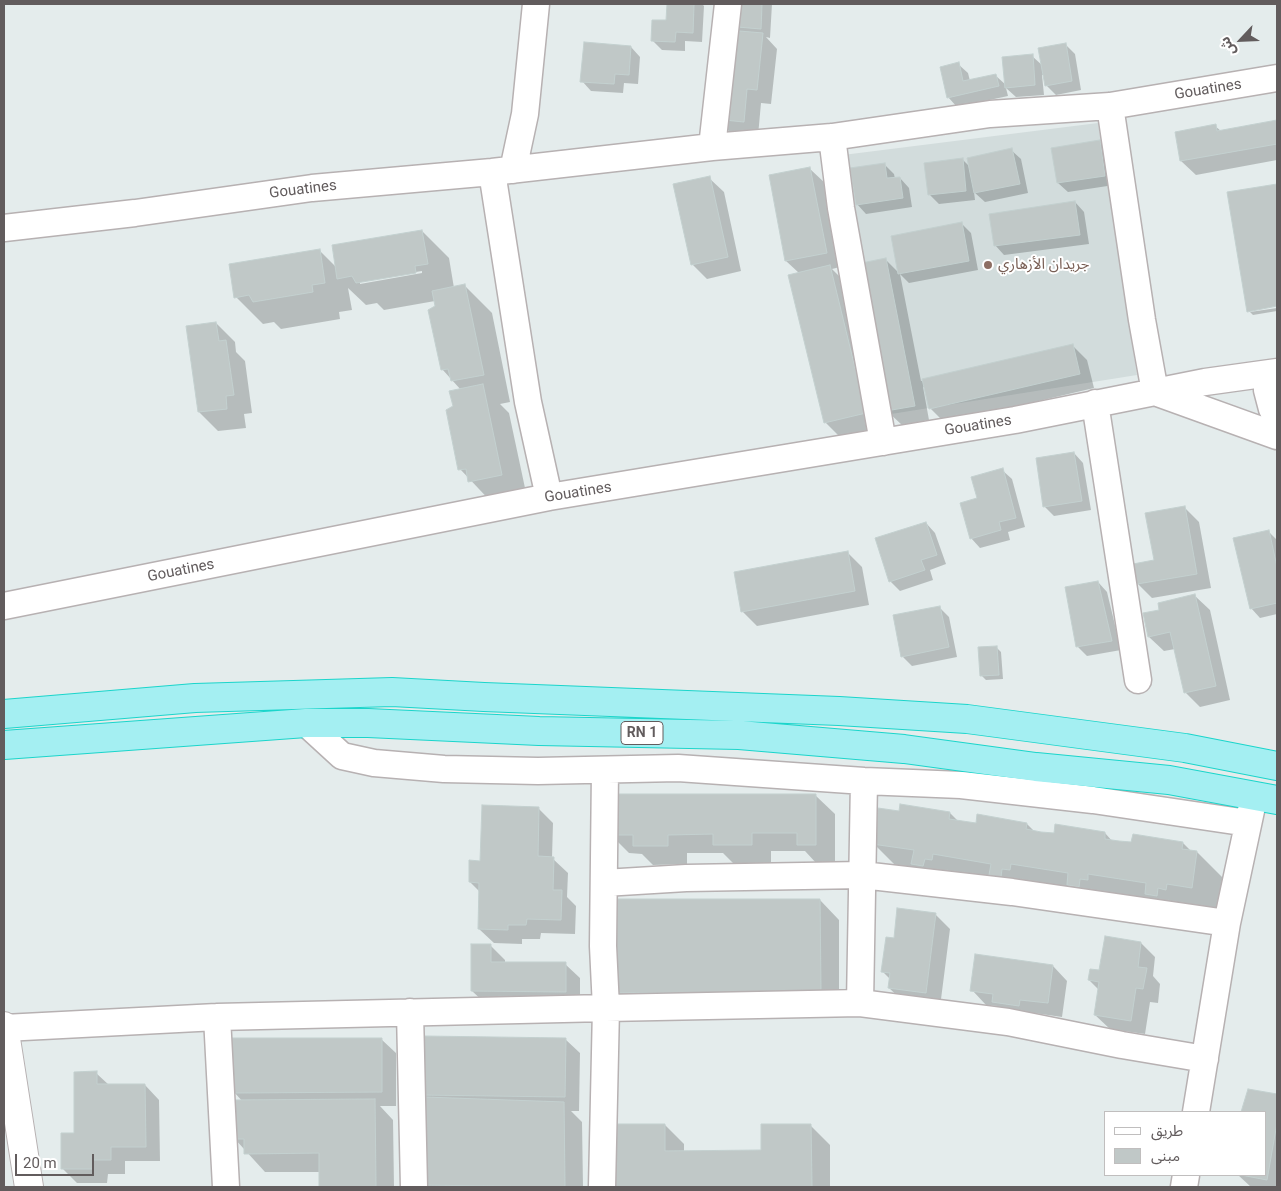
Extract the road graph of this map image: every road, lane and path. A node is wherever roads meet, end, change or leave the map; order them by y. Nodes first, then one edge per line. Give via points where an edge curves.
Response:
1 (536, 4) edge
2 (728, 4) edge
3 (1277, 78) edge
4 (1110, 106) junction
5 (832, 137) junction
6 (712, 147) junction
7 (502, 171) junction
8 (4, 228) edge
9 (1277, 372) edge
10 (1155, 392) junction
11 (1095, 403) junction
12 (1277, 416) edge
13 (1277, 436) edge
14 (883, 442) junction
15 (549, 498) junction
16 (4, 606) edge
17 (1138, 680) dead end
18 (4, 714) edge
19 (306, 723) junction
20 (4, 745) edge
21 (1277, 766) edge
22 (605, 770) junction
23 (864, 781) junction
24 (1266, 798) edge
25 (1248, 823) junction
26 (862, 875) junction
27 (604, 883) junction
28 (1227, 923) junction
29 (860, 1002) junction
30 (606, 1008) junction
31 (410, 1012) junction
32 (217, 1016) junction
33 (4, 1027) edge
34 (1205, 1059) junction
35 (1196, 1111) edge
36 (29, 1187) edge
37 (226, 1187) edge
38 (414, 1187) edge
39 (602, 1187) edge

1 - 7 street via 525,114
2 - 6 street
3 - 4 street, Gouatines
4 - 5 street, Gouatines via 990,114
4 - 10 street
5 - 6 street, Gouatines
5 - 14 street via 841,208
6 - 7 street, Gouatines
7 - 8 street, Gouatines via 312,188
7 - 15 street via 528,402
9 - 10 street, Gouatines
9 - 12 street via 1268,379 1267,390
10 - 11 street, Gouatines
10 - 13 street
11 - 14 street, Gouatines
11 - 17 street
14 - 15 street, Gouatines
15 - 16 street, Gouatines
18 - 21 highway, RN 1 via 195,698 392,692 839,710 967,719 1186,748
19 - 20 highway, RN 1
19 - 22 street via 342,756 374,763 444,769
19 - 24 highway, RN 1 via 739,734 904,749 1036,767 1169,780
22 - 23 street via 678,768
22 - 27 street
23 - 25 street via 961,785
23 - 26 street
24 - 25 street
25 - 28 street
26 - 27 street
26 - 28 street via 1012,892
26 - 29 street
27 - 30 street
28 - 34 street
29 - 30 street
29 - 34 street via 1008,1022
30 - 31 street
30 - 39 street
31 - 32 street
31 - 38 street
32 - 33 street
32 - 37 street
33 - 36 street
34 - 35 street

